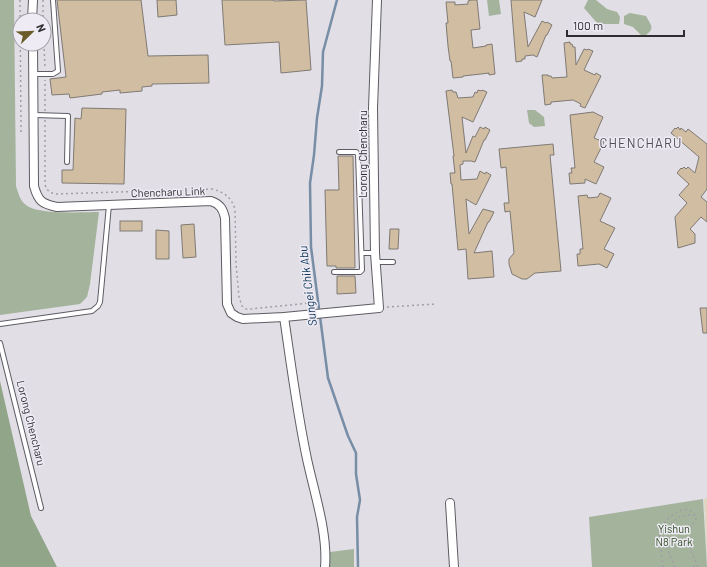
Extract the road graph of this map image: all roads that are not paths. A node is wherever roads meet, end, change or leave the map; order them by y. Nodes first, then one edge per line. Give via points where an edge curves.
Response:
1 (33, 0) edge
2 (53, 0) edge
3 (377, 0) edge
4 (32, 12) edge
5 (33, 52) edge
6 (33, 74) junction
7 (34, 115) junction
8 (339, 152) dead end
9 (68, 162) dead end
10 (110, 204) junction
11 (362, 253) junction
12 (375, 257) junction
13 (393, 262) dead end
14 (334, 272) dead end
15 (379, 308) joint
16 (284, 317) junction
17 (0, 324) edge
18 (0, 343) edge
19 (450, 503) dead end
20 (41, 508) dead end
21 (325, 567) edge
22 (454, 567) edge

1 - 4 street
2 - 6 lane via 58,71 53,74
3 - 12 street, Lorong Chencharu via 373,108
5 - 6 street, Chencharu Link
6 - 7 street, Chencharu Link
7 - 9 lane via 68,116
7 - 10 street, Chencharu Link via 34,186 41,201 57,207
8 - 11 lane via 358,154
10 - 16 street, Chencharu Link via 211,201 221,206 225,218 227,304 231,313 243,319
10 - 17 lane via 98,306 92,310
11 - 12 lane
11 - 14 lane via 362,271
12 - 13 lane
12 - 15 street, Lorong Chencharu
15 - 16 street, Chencharu Link
16 - 21 street via 299,416 320,515 326,556
18 - 20 lane, Lorong Chencharu
19 - 22 street

